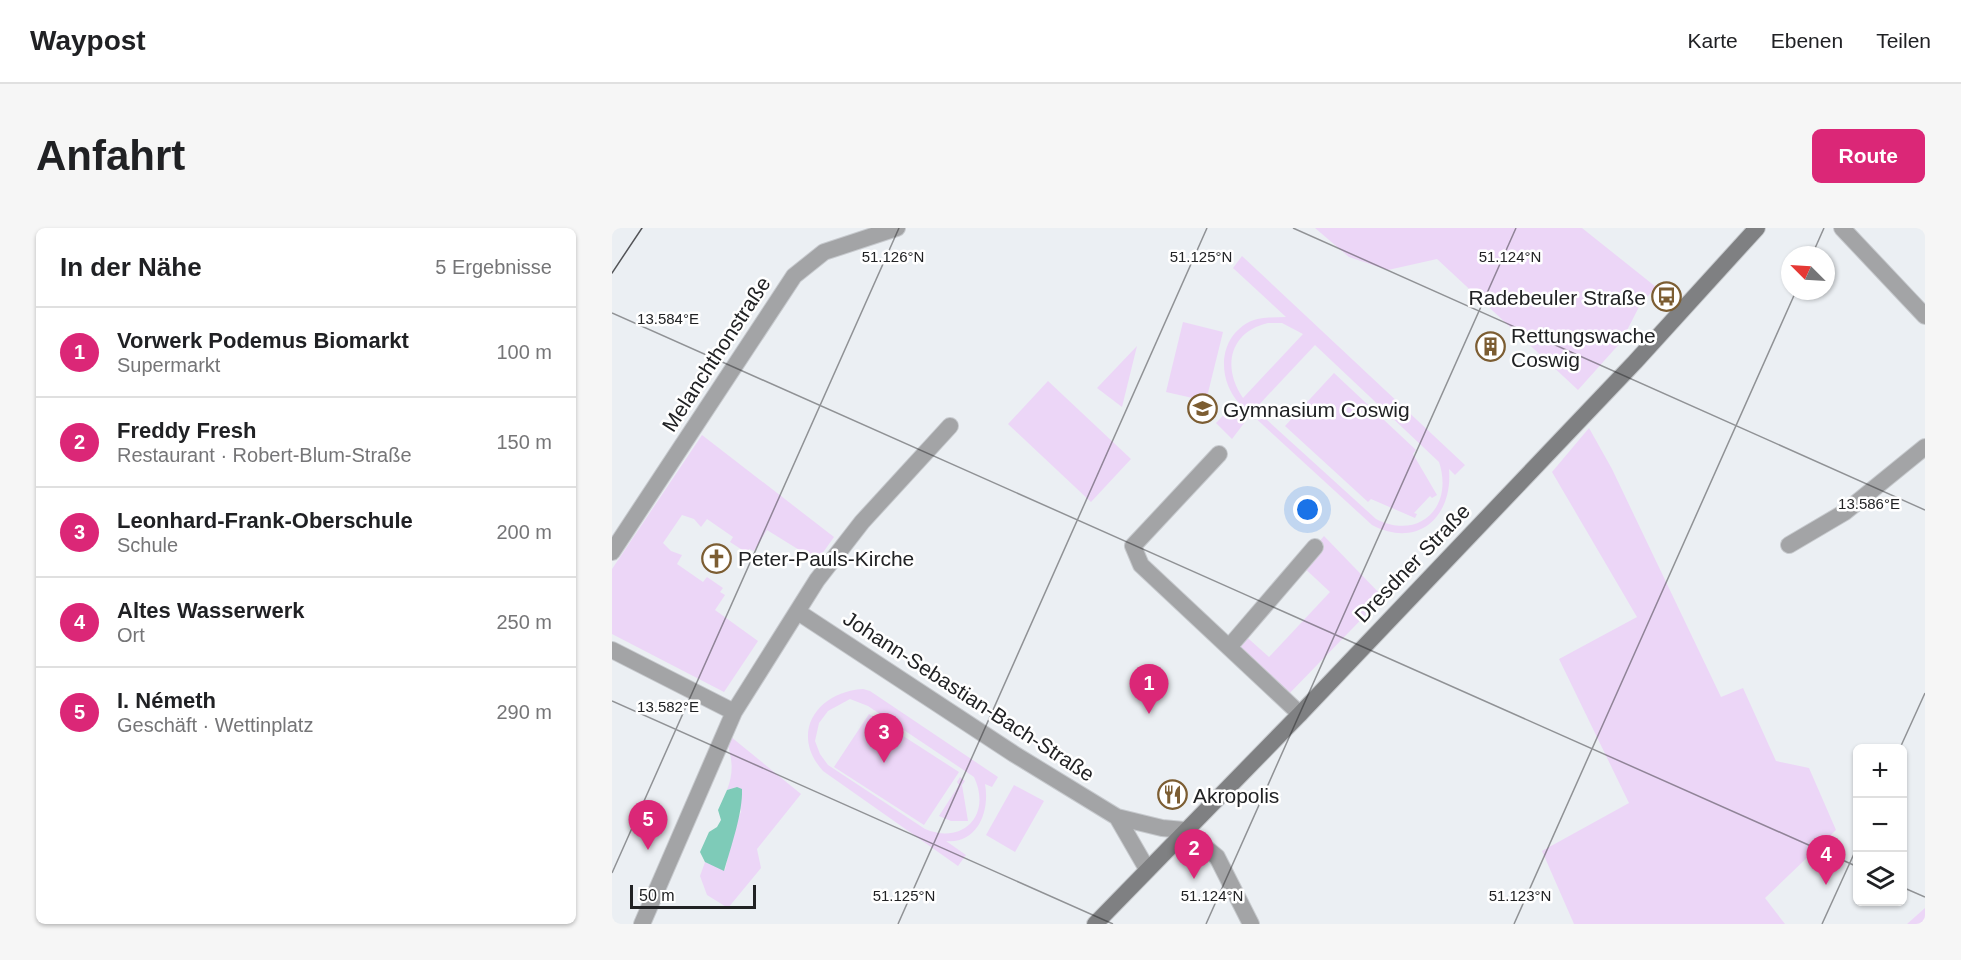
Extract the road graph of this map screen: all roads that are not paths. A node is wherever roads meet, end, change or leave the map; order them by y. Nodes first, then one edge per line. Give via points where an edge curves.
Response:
1 (897, 228) edge
2 (1756, 228) edge
3 (1842, 228) edge
4 (1925, 316) edge
5 (950, 426) dead end
6 (1925, 447) edge
7 (1219, 454) dead end
8 (1788, 545) dead end
9 (1315, 547) dead end
10 (612, 552) edge
11 (798, 612) junction
12 (1230, 646) junction
13 (612, 650) edge
14 (734, 712) junction
15 (1300, 714) junction
16 (1117, 817) junction
17 (1184, 830) junction
18 (1147, 869) junction
19 (642, 924) edge
20 (1095, 924) edge
21 (1251, 924) edge

1 - 10 street, Melanchthonstraße via 824,252 794,276
2 - 15 main road, Dresdner Straße via 1635,362
3 - 4 street
5 - 11 street via 862,522 817,580
6 - 8 street via 1845,512
7 - 12 street via 1133,546 1141,565
9 - 12 street
11 - 14 street
11 - 16 street, Johann-Sebastian-Bach-Straße
12 - 15 street
13 - 14 street
14 - 19 street
15 - 17 main road, Dresdner Straße
16 - 17 street, Johann-Sebastian-Bach-Straße
16 - 18 street, Johann-Sebastian-Bach-Straße
17 - 18 main road, Dresdner Straße
17 - 21 street via 1218,857
18 - 20 main road, Dresdner Straße

